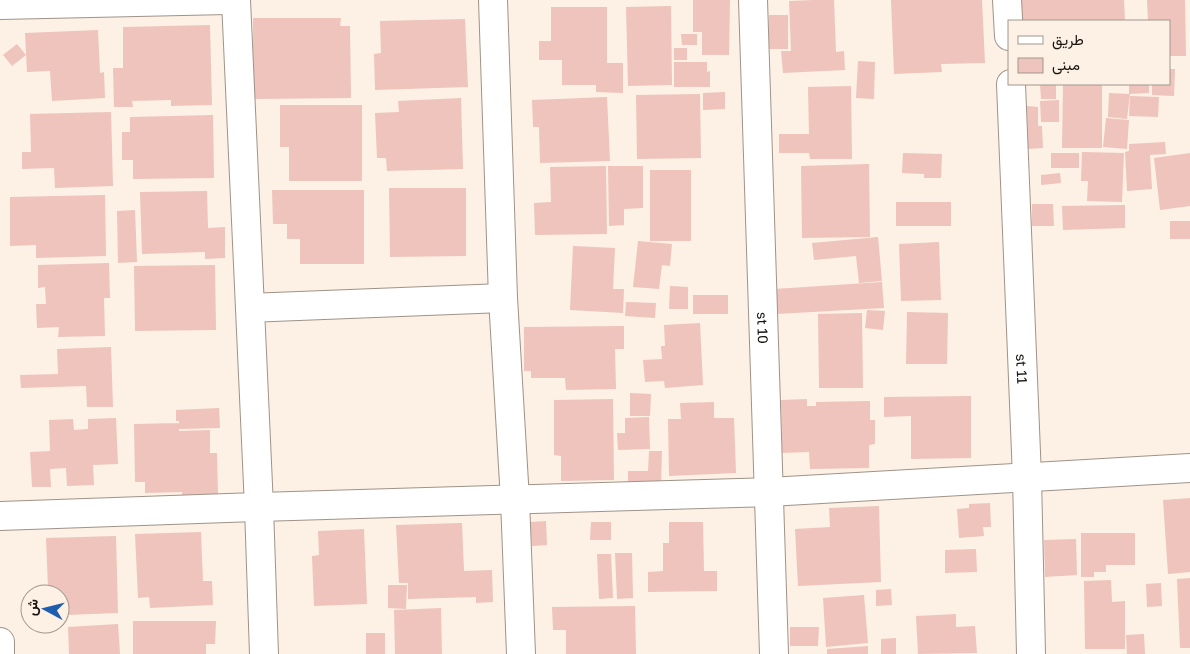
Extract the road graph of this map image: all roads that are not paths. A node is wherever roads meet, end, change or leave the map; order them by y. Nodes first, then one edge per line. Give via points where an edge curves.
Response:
1 (228, 0) edge
2 (236, 0) edge
3 (493, 0) edge
4 (753, 0) edge
5 (1007, 0) edge
6 (0, 5) edge
7 (1008, 20) edge
8 (1011, 85) edge
9 (503, 298) junction
10 (250, 308) junction
11 (1190, 468) edge
12 (1027, 477) junction
13 (769, 492) junction
14 (515, 500) junction
15 (259, 507) junction
16 (0, 516) edge
17 (0, 642) edge
18 (0, 654) edge
19 (264, 654) edge
20 (521, 654) edge
21 (774, 654) edge
22 (1032, 654) edge

1 - 6 street
2 - 10 street
3 - 9 street
4 - 13 street, st 10
5 - 7 street
8 - 12 street, st 11
9 - 10 street
9 - 14 street
10 - 15 street
11 - 12 street
12 - 13 street
12 - 22 street, st 11
13 - 14 street
13 - 21 street, st 10
14 - 15 street
14 - 20 street
15 - 16 street
15 - 19 street
17 - 18 street

